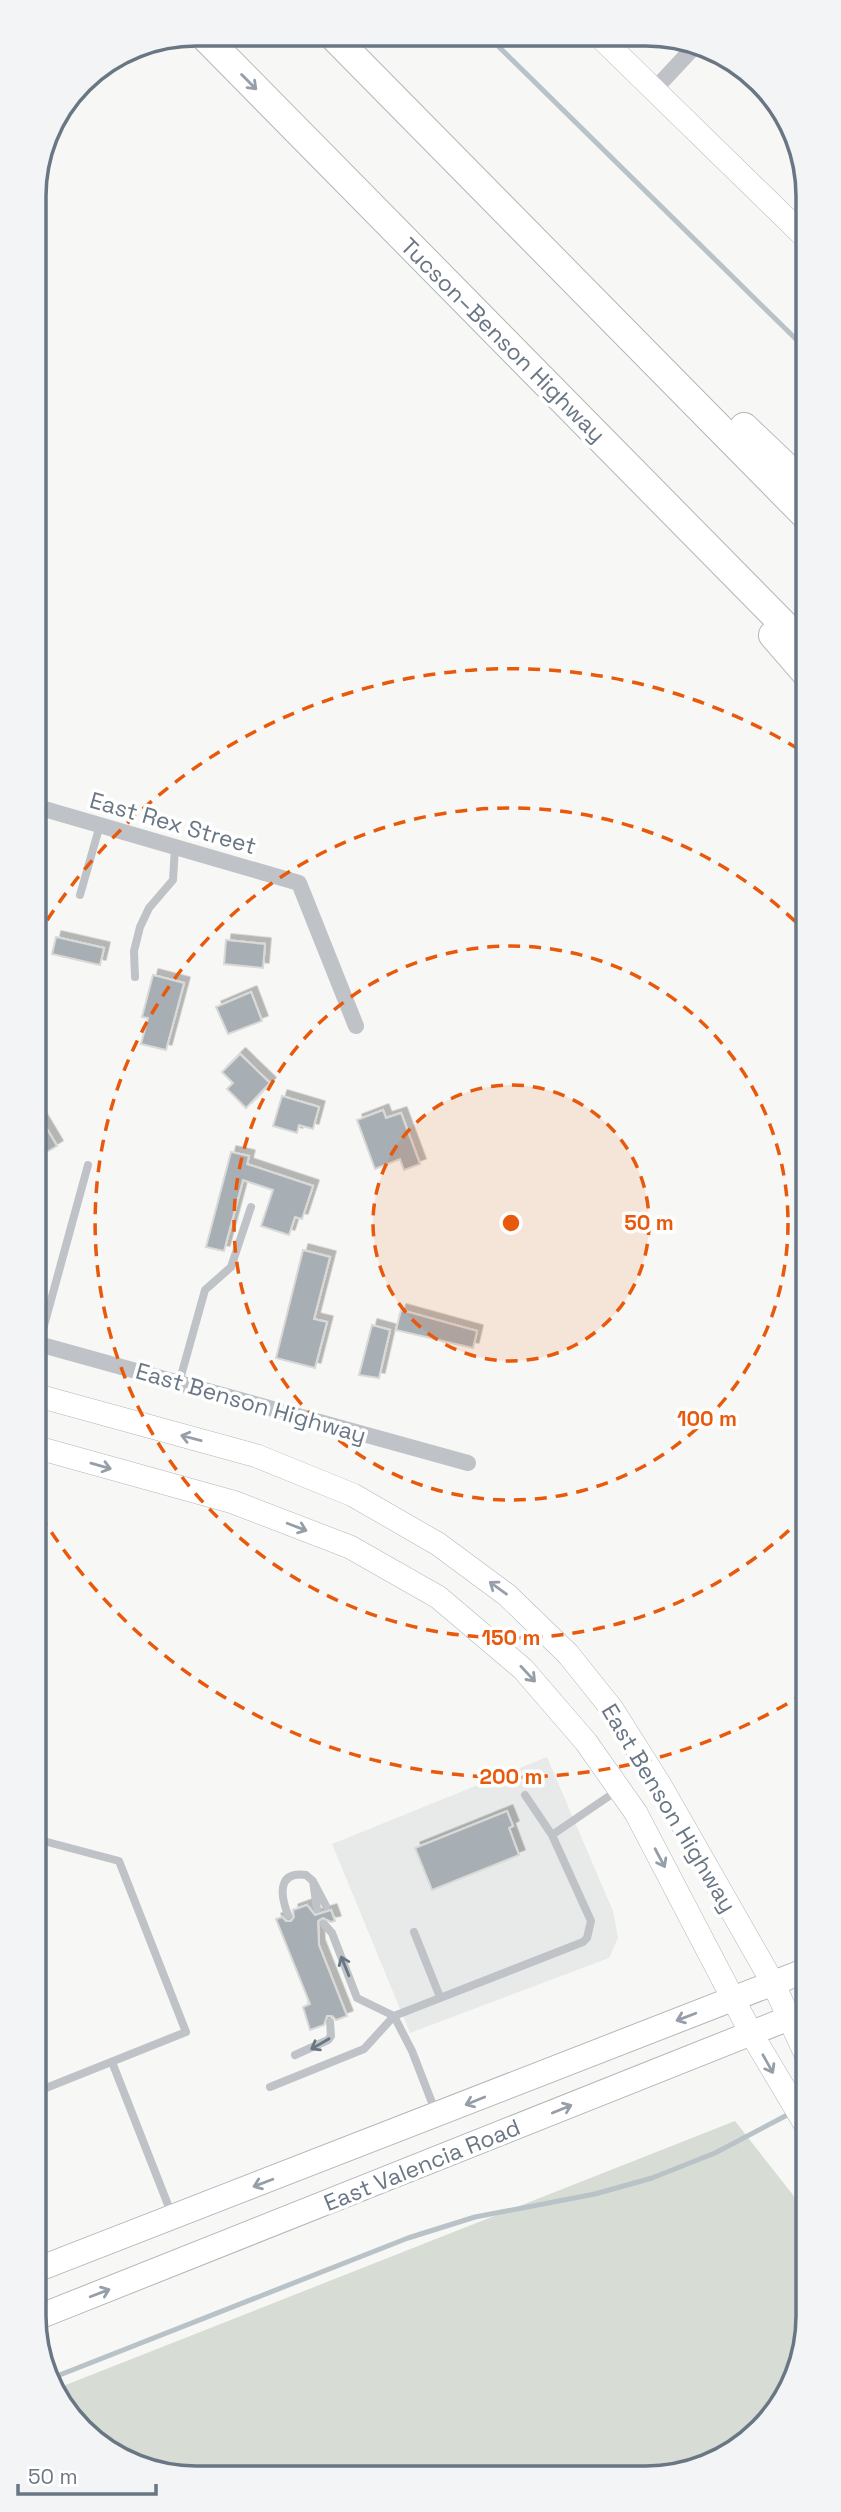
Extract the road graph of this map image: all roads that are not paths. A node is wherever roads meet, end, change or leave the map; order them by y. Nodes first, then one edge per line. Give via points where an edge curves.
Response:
1 (214, 46) edge
2 (343, 46) edge
3 (344, 46) edge
4 (610, 46) edge
5 (689, 53) edge
6 (655, 89) junction
7 (796, 228) edge
8 (638, 476) junction
9 (796, 476) edge
10 (796, 506) edge
11 (796, 637) edge
12 (796, 661) edge
13 (46, 809) edge
14 (100, 825) junction
15 (175, 847) junction
16 (80, 895) dead end
17 (135, 977) dead end
18 (356, 1026) dead end
19 (88, 1165) dead end
20 (251, 1207) dead end
21 (46, 1312) edge
22 (46, 1346) edge
23 (179, 1383) junction
24 (46, 1398) edge
25 (46, 1450) edge
26 (468, 1463) dead end
27 (620, 1789) junction
28 (525, 1795) dead end
29 (552, 1835) junction
30 (46, 1842) edge
31 (322, 1907) dead end
32 (288, 1915) dead end
33 (328, 1923) dead end
34 (415, 1932) dead end
35 (795, 1975) edge
36 (773, 1983) junction
37 (440, 1997) junction
38 (734, 1998) junction
39 (795, 2010) edge
40 (795, 2015) edge
41 (394, 2016) junction
42 (330, 2022) dead end
43 (751, 2033) junction
44 (295, 2055) dead end
45 (112, 2062) junction
46 (270, 2087) dead end
47 (46, 2088) edge
48 (795, 2107) edge
49 (437, 2116) junction
50 (173, 2217) junction
51 (46, 2266) edge
52 (46, 2314) edge

1 -> 8 highway, Tucson–Benson Highway
2 - 10 highway
3 - 9 highway
4 - 6 main road
5 - 6 street
6 - 7 main road
8 - 11 highway, Tucson–Benson Highway
8 - 12 highway
13 - 14 street, East Rex Street
14 - 15 street, East Rex Street
14 - 16 lane
15 - 17 lane via 173,880 140,926 134,951
15 - 18 street, East Rex Street via 299,883
19 - 21 lane
20 - 23 lane via 231,1267 205,1290
22 - 23 street, East Benson Highway
23 - 26 street, East Benson Highway
36 -> 24 main road, East Benson Highway via 612,1709 568,1654 507,1595 438,1544 353,1494 257,1456
25 -> 27 main road, East Benson Highway via 233,1502 350,1547 439,1597 523,1669
27 - 29 lane
27 -> 38 main road, East Benson Highway
28 - 29 lane
29 - 37 lane via 591,1921 587,1938
30 - 45 lane via 119,1861 186,2032
31 - 32 lane via 313,1881 301,1874 283,1885 281,1896
41 -> 33 lane via 357,1998
34 - 37 lane
35 - 36 main road, East Valencia Road
36 - 38 main road, East Valencia Road
36 - 39 main road, East Benson Highway
37 - 41 lane
38 - 43 main road, East Benson Highway
38 -> 49 main road, East Valencia Road
40 - 43 main road, East Valencia Road
41 - 46 lane via 364,2049
41 - 49 lane
42 -> 44 lane via 328,2040
43 -> 48 main road, East Benson Highway
52 -> 43 main road, East Valencia Road
45 - 47 lane
45 - 50 lane
49 -> 50 main road, East Valencia Road
50 - 51 main road, East Valencia Road

